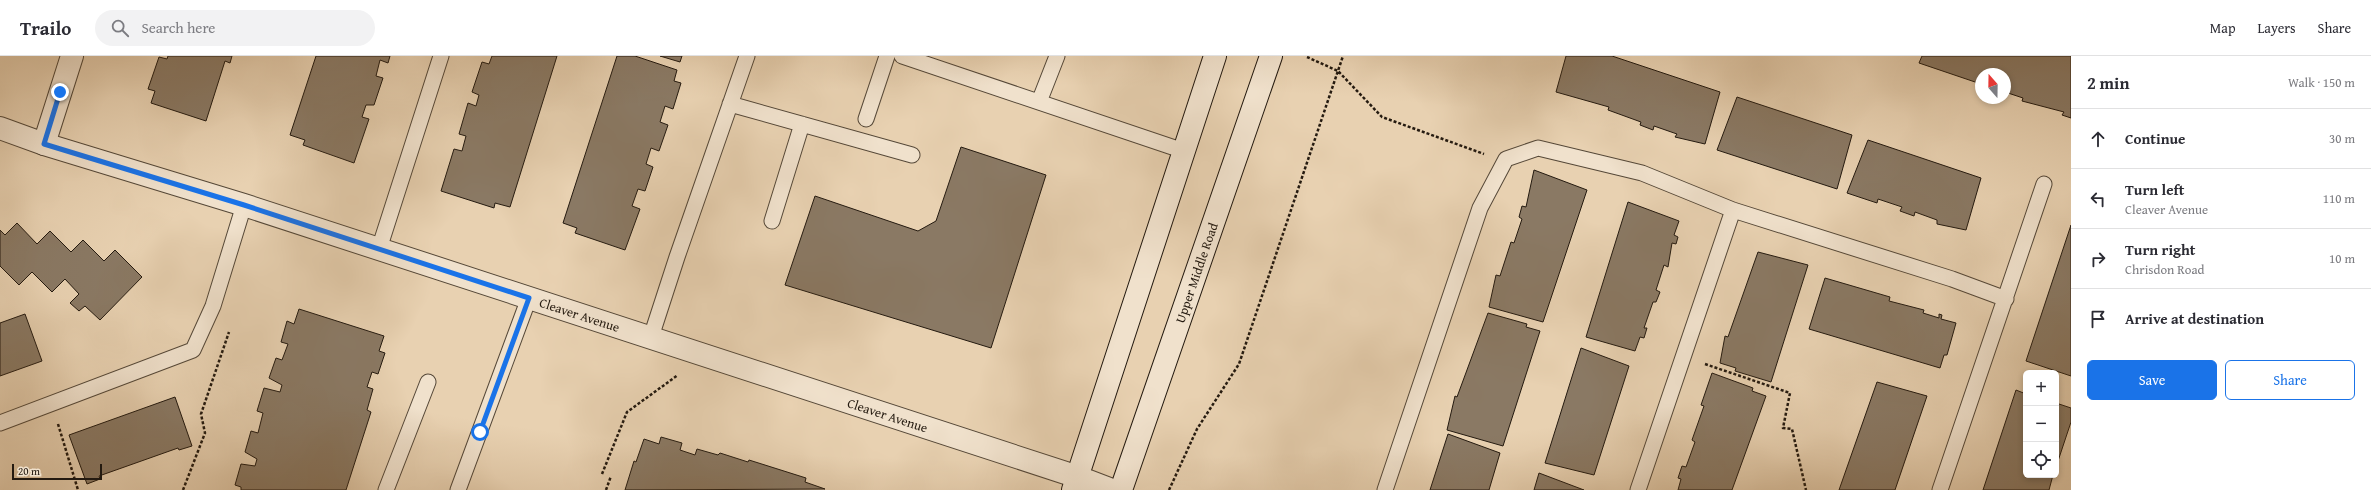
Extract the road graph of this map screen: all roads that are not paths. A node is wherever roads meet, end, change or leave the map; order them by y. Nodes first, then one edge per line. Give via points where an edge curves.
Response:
1 (72, 56) edge
2 (440, 56) edge
3 (747, 56) edge
4 (887, 56) edge
5 (902, 56) edge
6 (1057, 56) edge
7 (1215, 56) edge
8 (1271, 56) edge
9 (1039, 102) junction
10 (730, 104) junction
11 (866, 119) dead end
12 (802, 124) junction
13 (0, 128) edge
14 (44, 144) junction
15 (1184, 151) junction
16 (912, 155) dead end
17 (2044, 184) dead end
18 (244, 205) junction
19 (1733, 210) junction
20 (772, 221) dead end
21 (379, 249) junction
22 (529, 298) junction
23 (2006, 299) junction
24 (651, 338) junction
25 (428, 382) dead end
26 (0, 423) edge
27 (1076, 483) edge
28 (386, 490) edge
29 (458, 490) edge
30 (1112, 490) edge
31 (1121, 490) edge
32 (1385, 490) edge
33 (1638, 490) edge
34 (1940, 490) edge

1 - 14 street
2 - 21 lane
3 - 10 lane
4 - 11 lane
5 - 9 lane
6 - 9 lane
7 - 15 street
8 - 31 street, Upper Middle Road
9 - 15 lane
10 - 12 lane
10 - 24 lane
12 - 16 lane
12 - 20 lane
13 - 14 street, Cleaver Avenue
14 - 18 street, Cleaver Avenue
15 - 27 street
17 - 23 lane
18 - 21 street, Cleaver Avenue
18 - 26 lane via 213,306 193,350
19 - 23 lane via 1944,276
19 - 32 lane via 1642,174 1538,148 1506,159 1480,208
19 - 33 lane
21 - 22 street, Cleaver Avenue
22 - 24 street, Cleaver Avenue
22 - 29 lane
23 - 34 lane
24 - 27 street, Cleaver Avenue
25 - 28 lane
27 - 30 street, Cleaver Avenue

